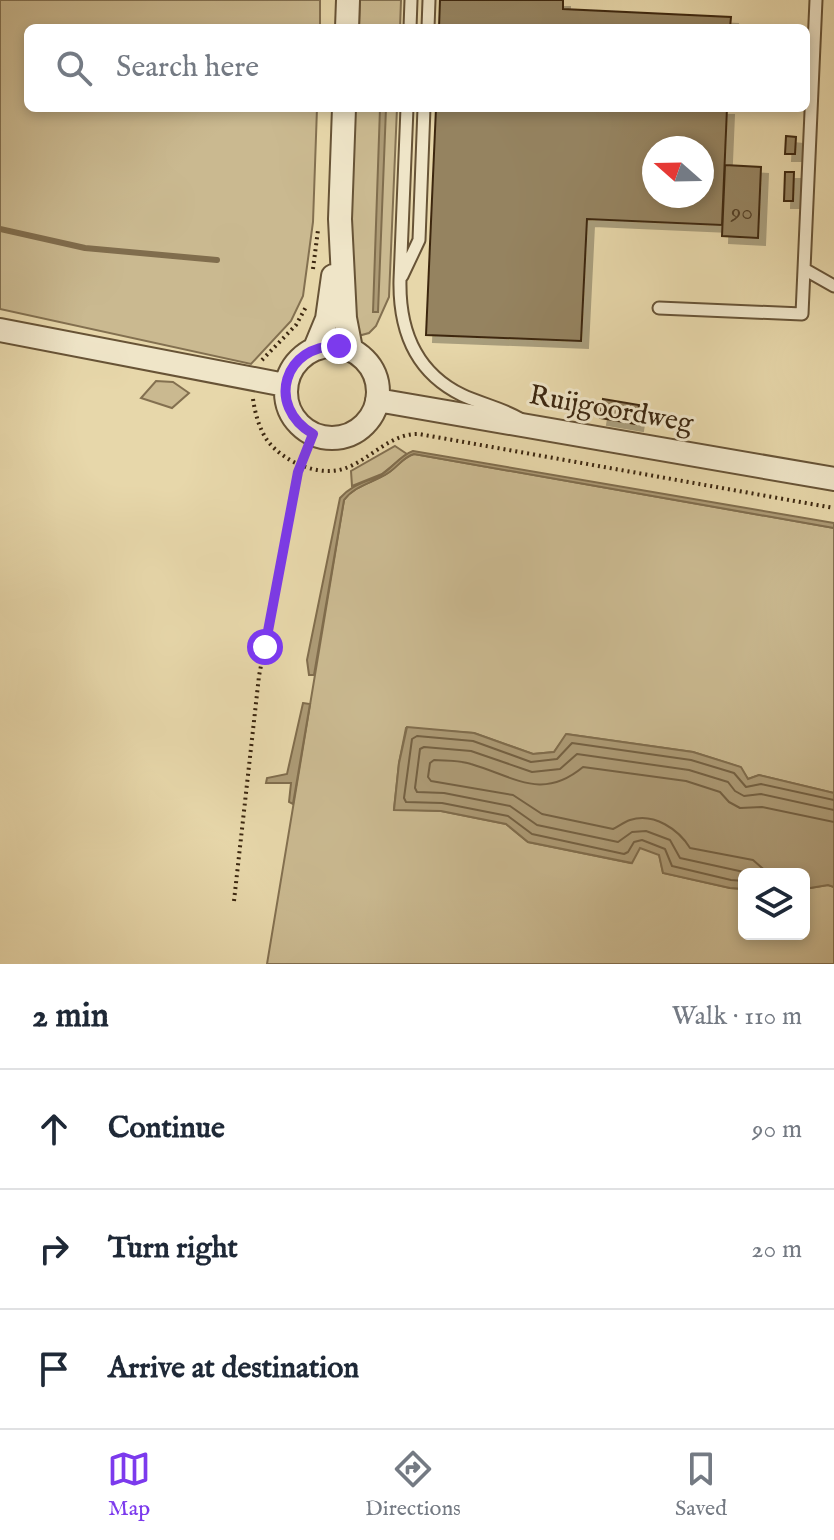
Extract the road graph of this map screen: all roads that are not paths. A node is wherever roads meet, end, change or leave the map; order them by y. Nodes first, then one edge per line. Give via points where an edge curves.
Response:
1 (348, 0) edge
2 (411, 0) edge
3 (429, 0) edge
4 (816, 0) edge
5 (347, 24) edge
6 (410, 24) edge
7 (428, 24) edge
8 (344, 112) edge
9 (407, 112) edge
10 (424, 112) edge
11 (340, 219) junction
12 (804, 269) junction
13 (400, 280) junction
14 (834, 286) edge
15 (659, 308) dead end
16 (0, 330) edge
17 (315, 348) junction
18 (351, 349) junction
19 (285, 385) junction
20 (377, 400) junction
21 (532, 427) junction
22 (834, 479) edge

1 - 5 street
2 - 6 lane
3 - 7 lane
4 - 12 lane
8 - 11 street
9 - 13 lane
10 - 13 lane via 419,240
11 - 17 street via 327,319
11 - 18 street
12 - 14 lane
12 - 15 lane via 802,314
13 - 21 lane via 404,326 425,368 461,394 504,409
16 - 19 street
17 - 18 street
17 - 19 street via 295,363
18 - 20 street via 370,365
19 - 20 street via 294,420 324,438 348,436 367,422
20 - 21 street, Ruijgoordweg
21 - 22 street, Ruijgoordweg

